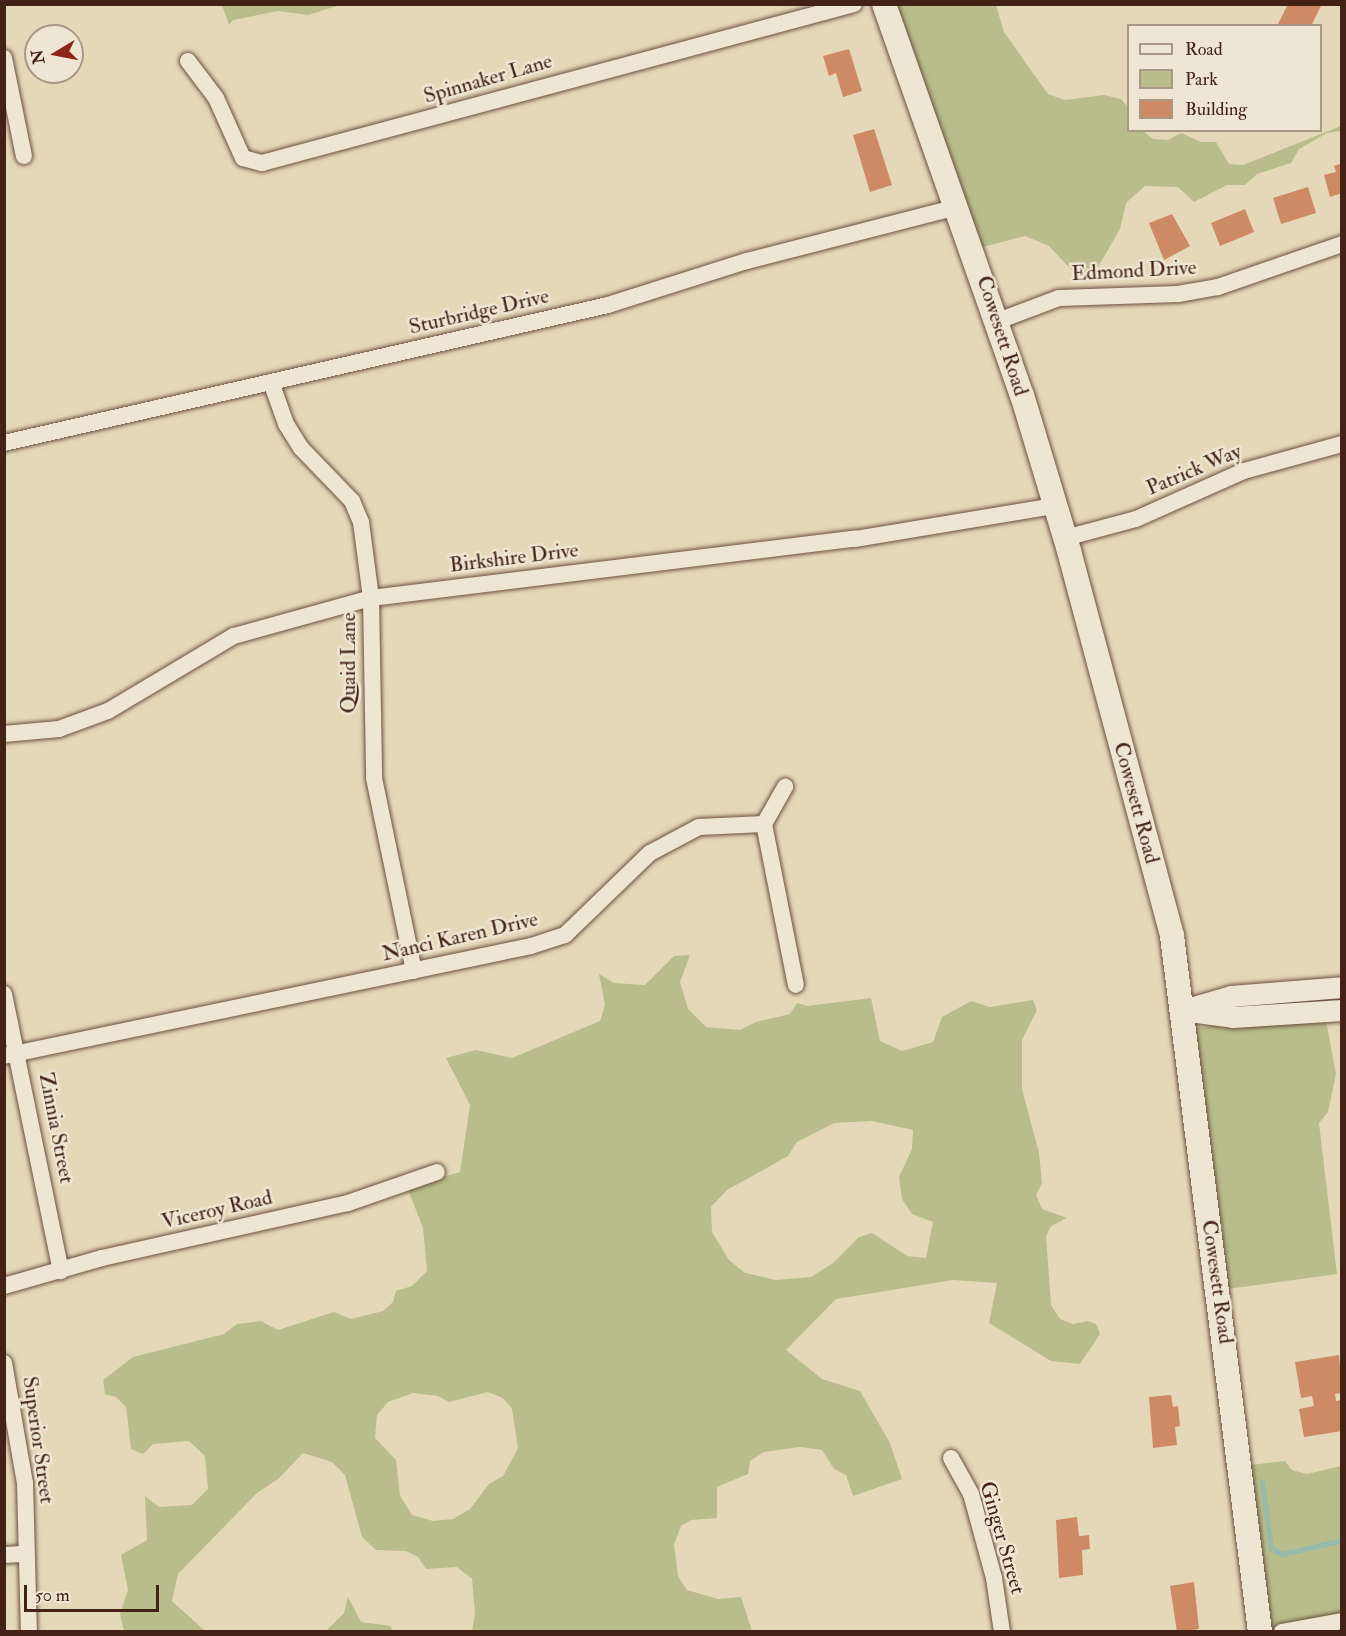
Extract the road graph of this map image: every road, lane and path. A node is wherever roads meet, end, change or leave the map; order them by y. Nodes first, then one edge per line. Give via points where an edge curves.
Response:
1 (854, 4) edge
2 (884, 4) edge
3 (4, 58) edge
4 (189, 62) dead end
5 (24, 156) dead end
6 (958, 207) junction
7 (1341, 244) edge
8 (998, 321) junction
9 (271, 382) junction
10 (4, 443) edge
11 (1341, 444) edge
12 (1054, 506) junction
13 (1065, 538) junction
14 (371, 598) junction
15 (4, 734) edge
16 (785, 787) dead end
17 (764, 824) junction
18 (414, 971) junction
19 (796, 985) dead end
20 (1341, 987) edge
21 (4, 994) edge
22 (1183, 1010) junction
23 (1341, 1010) edge
24 (11, 1054) edge
25 (437, 1172) dead end
26 (61, 1271) junction
27 (4, 1286) edge
28 (4, 1363) edge
29 (951, 1458) dead end
30 (26, 1554) junction
31 (4, 1555) edge
32 (1341, 1622) edge
33 (30, 1632) edge
34 (1002, 1632) edge
35 (1260, 1632) edge
36 (1282, 1632) edge

1 - 4 street, Spinnaker Lane via 262,163 243,158 216,98
2 - 6 main road, Cowesett Road
3 - 5 street
6 - 8 main road, Cowesett Road
6 - 9 street, Sturbridge Drive via 747,261 608,305
7 - 8 street, Edmond Drive via 1218,287 1178,294 1059,298
8 - 12 main road, Cowesett Road
9 - 10 street, Sturbridge Drive
9 - 14 street, Quaid Lane via 286,424 301,448 352,501 361,522
11 - 13 street, Patrick Way via 1244,471 1136,519
12 - 13 main road, Cowesett Road
12 - 14 street, Birkshire Drive via 855,539
13 - 22 main road, Cowesett Road via 1172,936
14 - 15 street, Birkshire Drive via 234,636 108,711 59,729
14 - 18 street, Quaid Lane via 374,778
16 - 17 street
17 - 18 street, Nanci Karen Drive via 699,827 651,853 565,936
17 - 19 street
18 - 24 street, Nanci Karen Drive
20 - 22 street via 1231,996
21 - 24 street, Zinnia Street
22 - 23 street via 1233,1017
22 - 35 main road, Cowesett Road
24 - 26 street, Zinnia Street
25 - 26 street, Viceroy Road via 348,1203
26 - 27 street, Viceroy Road
28 - 30 street, Superior Street via 25,1483
29 - 34 street, Ginger Street via 970,1494 993,1578
30 - 31 street
30 - 33 street, Superior Street
32 - 36 street

